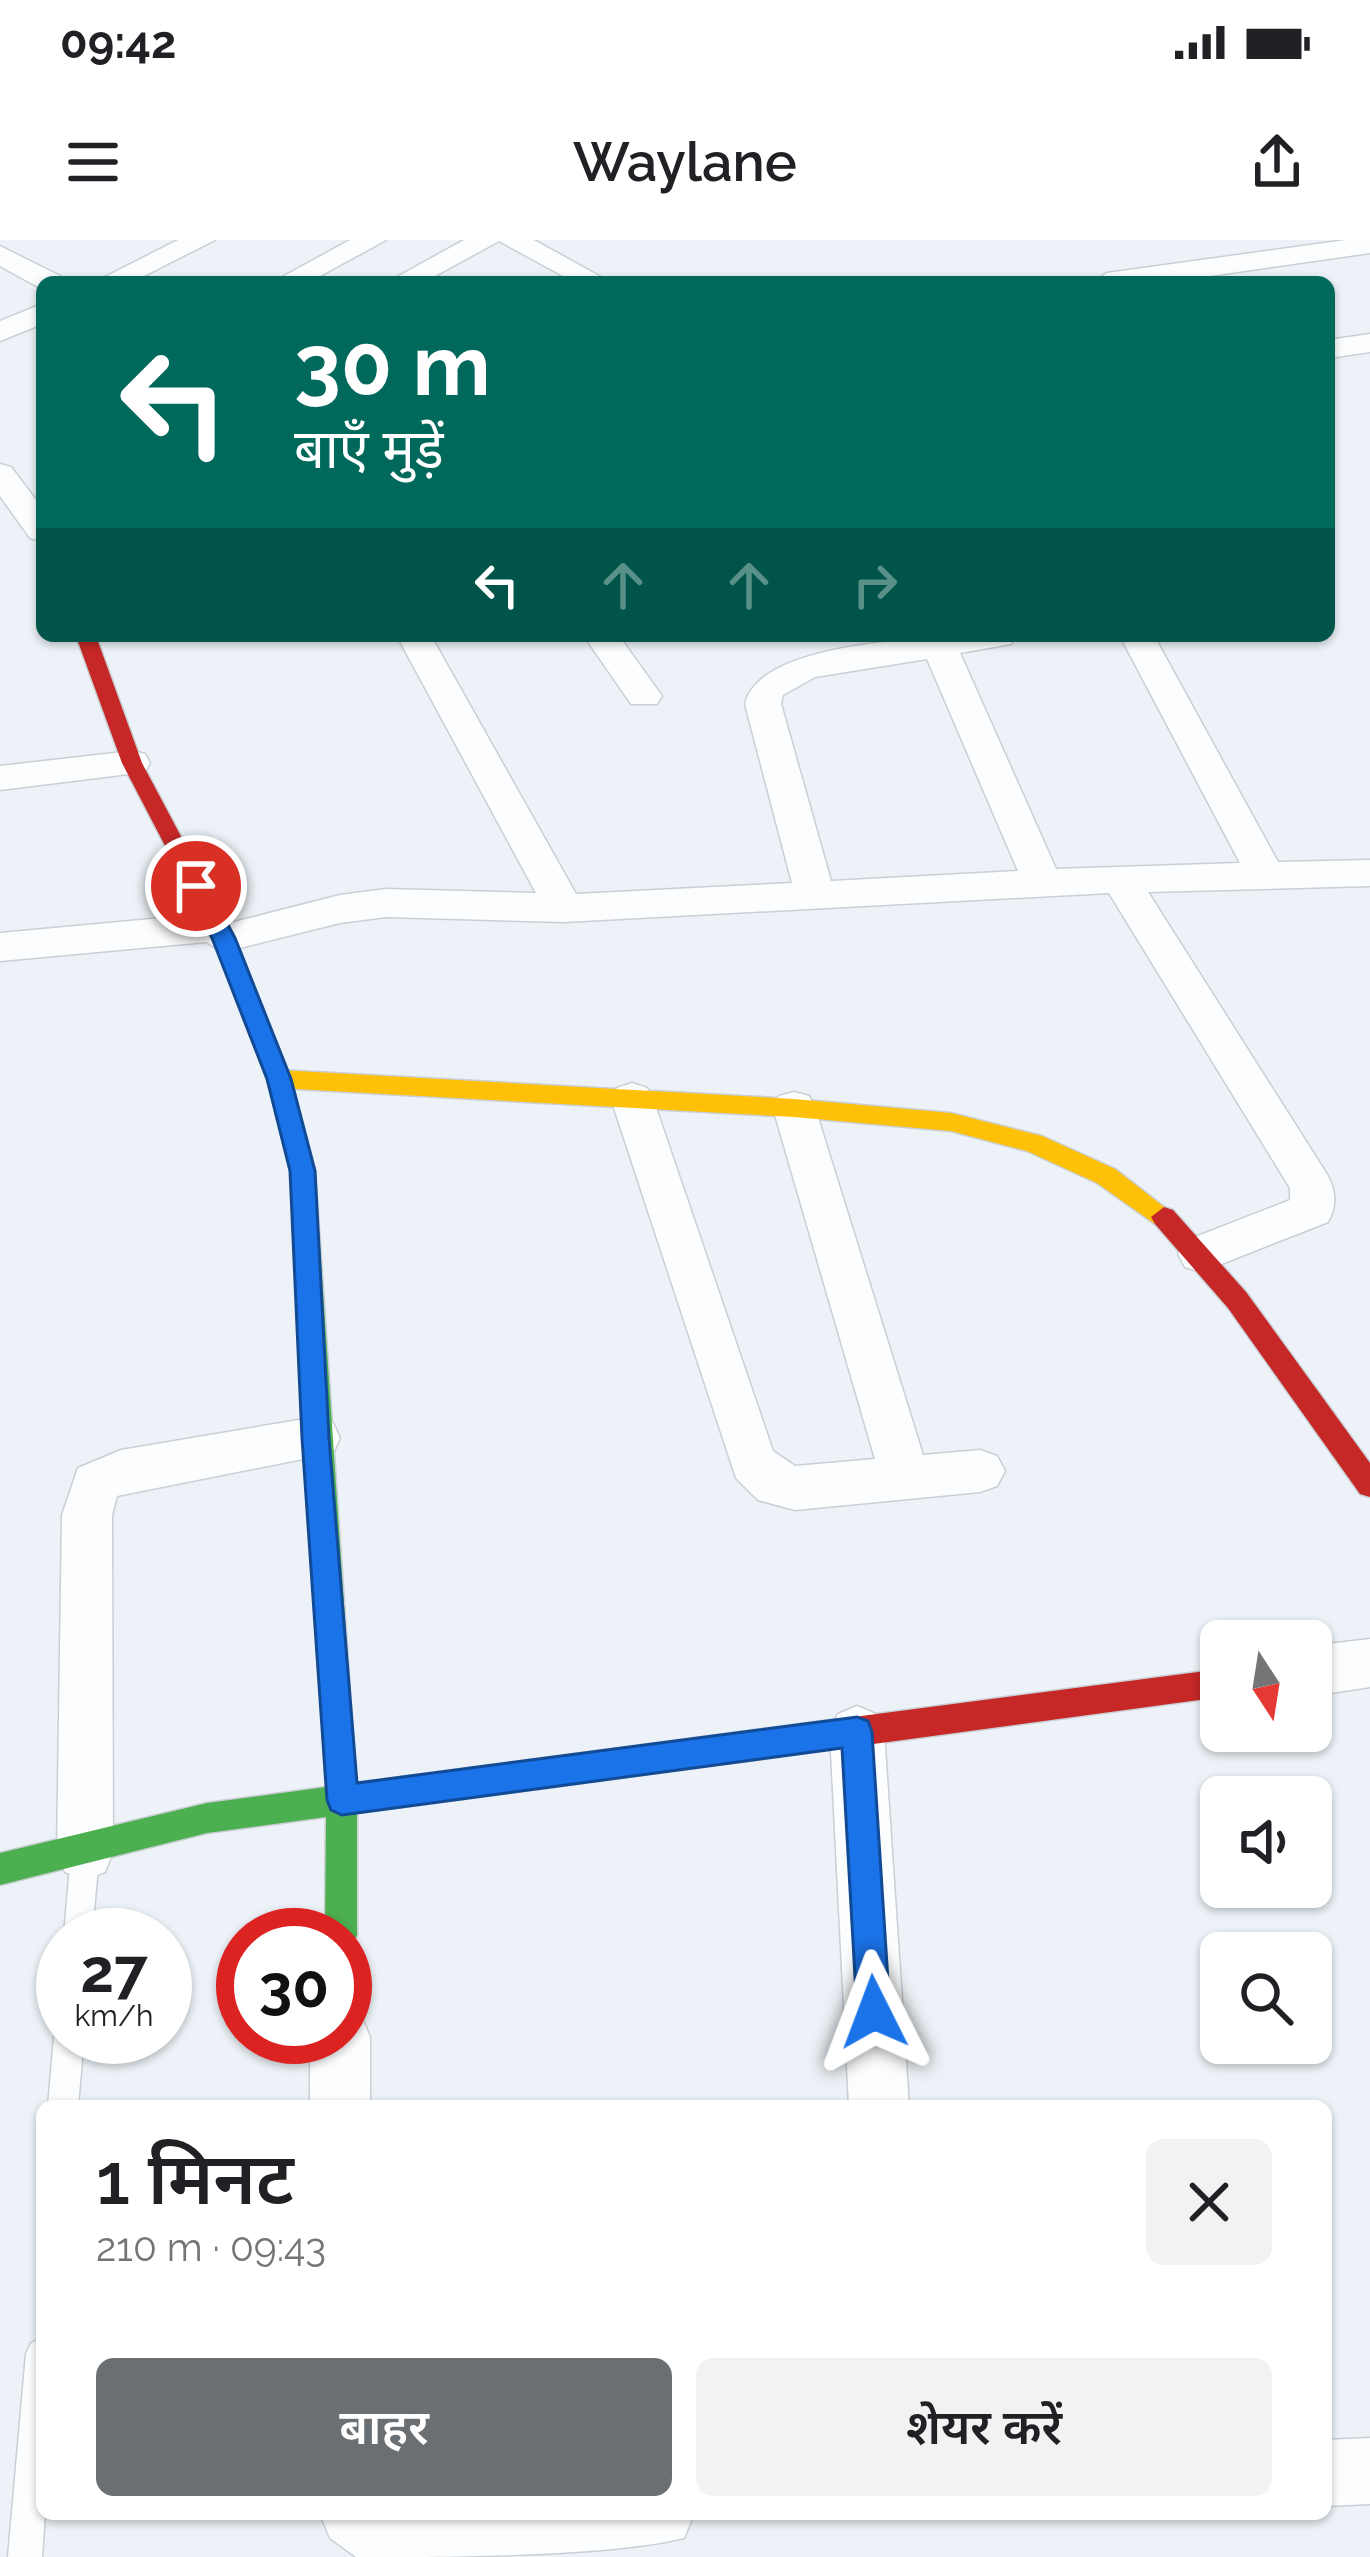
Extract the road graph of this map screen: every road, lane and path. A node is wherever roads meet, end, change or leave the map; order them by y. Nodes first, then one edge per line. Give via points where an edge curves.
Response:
1 (201, 240) edge
2 (372, 240) edge
3 (486, 240) edge
4 (512, 240) edge
5 (1370, 245) edge
6 (162, 246) edge
7 (0, 254) edge
8 (39, 276) edge
9 (118, 276) edge
10 (299, 276) edge
11 (415, 276) edge
12 (584, 276) edge
13 (1150, 276) edge
14 (36, 316) edge
15 (0, 332) edge
16 (1370, 343) edge
17 (1335, 349) edge
18 (0, 474) edge
19 (36, 523) edge
20 (88, 642) edge
21 (416, 642) edge
22 (605, 642) edge
23 (963, 642) edge
24 (1140, 642) edge
25 (939, 646) junction
26 (644, 696) dead end
27 (132, 763) junction
28 (0, 778) edge
29 (1370, 873) edge
30 (1265, 874) junction
31 (1120, 879) junction
32 (1043, 883) junction
33 (815, 895) junction
34 (565, 908) junction
35 (220, 933) junction
36 (0, 947) edge
37 (279, 1079) junction
38 (632, 1099) junction
39 (794, 1108) junction
40 (1202, 1254) junction
41 (316, 1438) junction
42 (980, 1471) dead end
43 (905, 1478) junction
44 (1370, 1485) edge
45 (1370, 1663) edge
46 (1332, 1668) edge
47 (1200, 1686) edge
48 (857, 1732) junction
49 (342, 1800) junction
50 (85, 1852) junction
51 (0, 1869) edge
52 (80, 1908) edge
53 (341, 1908) edge
54 (67, 2064) edge
55 (340, 2064) edge
56 (64, 2100) edge
57 (340, 2100) edge
58 (879, 2100) edge
59 (36, 2426) edge
60 (1370, 2470) edge
61 (1332, 2473) edge
62 (360, 2520) edge
63 (630, 2520) edge
64 (525, 2541) edge
65 (25, 2557) edge

1 - 6 street
2 - 10 street
3 - 11 street
4 - 12 street
5 - 13 street
6 - 9 street
7 - 8 street
14 - 15 street
16 - 17 street
18 - 19 street
20 - 27 street
21 - 34 street
22 - 26 street
23 - 25 street
24 - 30 street
25 - 32 street
25 - 33 street via 812,667 766,690
27 - 28 street
27 - 35 street
29 - 30 street
30 - 31 street
31 - 32 street
31 - 40 street via 1315,1201 1296,1220
32 - 33 street
33 - 34 street
34 - 35 street via 386,903
35 - 36 street
35 - 37 street
37 - 38 street
37 - 41 street via 303,1171
38 - 39 street
38 - 43 street via 763,1478 796,1488
39 - 40 street via 951,1122 1033,1143 1106,1176
39 - 43 street
40 - 44 street
41 - 49 street
41 - 50 street via 95,1483 87,1515
42 - 43 street
45 - 46 street
47 - 48 street
48 - 49 street
48 - 58 street
49 - 50 street via 207,1818
49 - 53 street
50 - 51 street
50 - 52 lane
54 - 56 lane
55 - 57 street
59 - 65 lane
60 - 61 street
62 - 64 street via 404,2536
63 - 64 street

